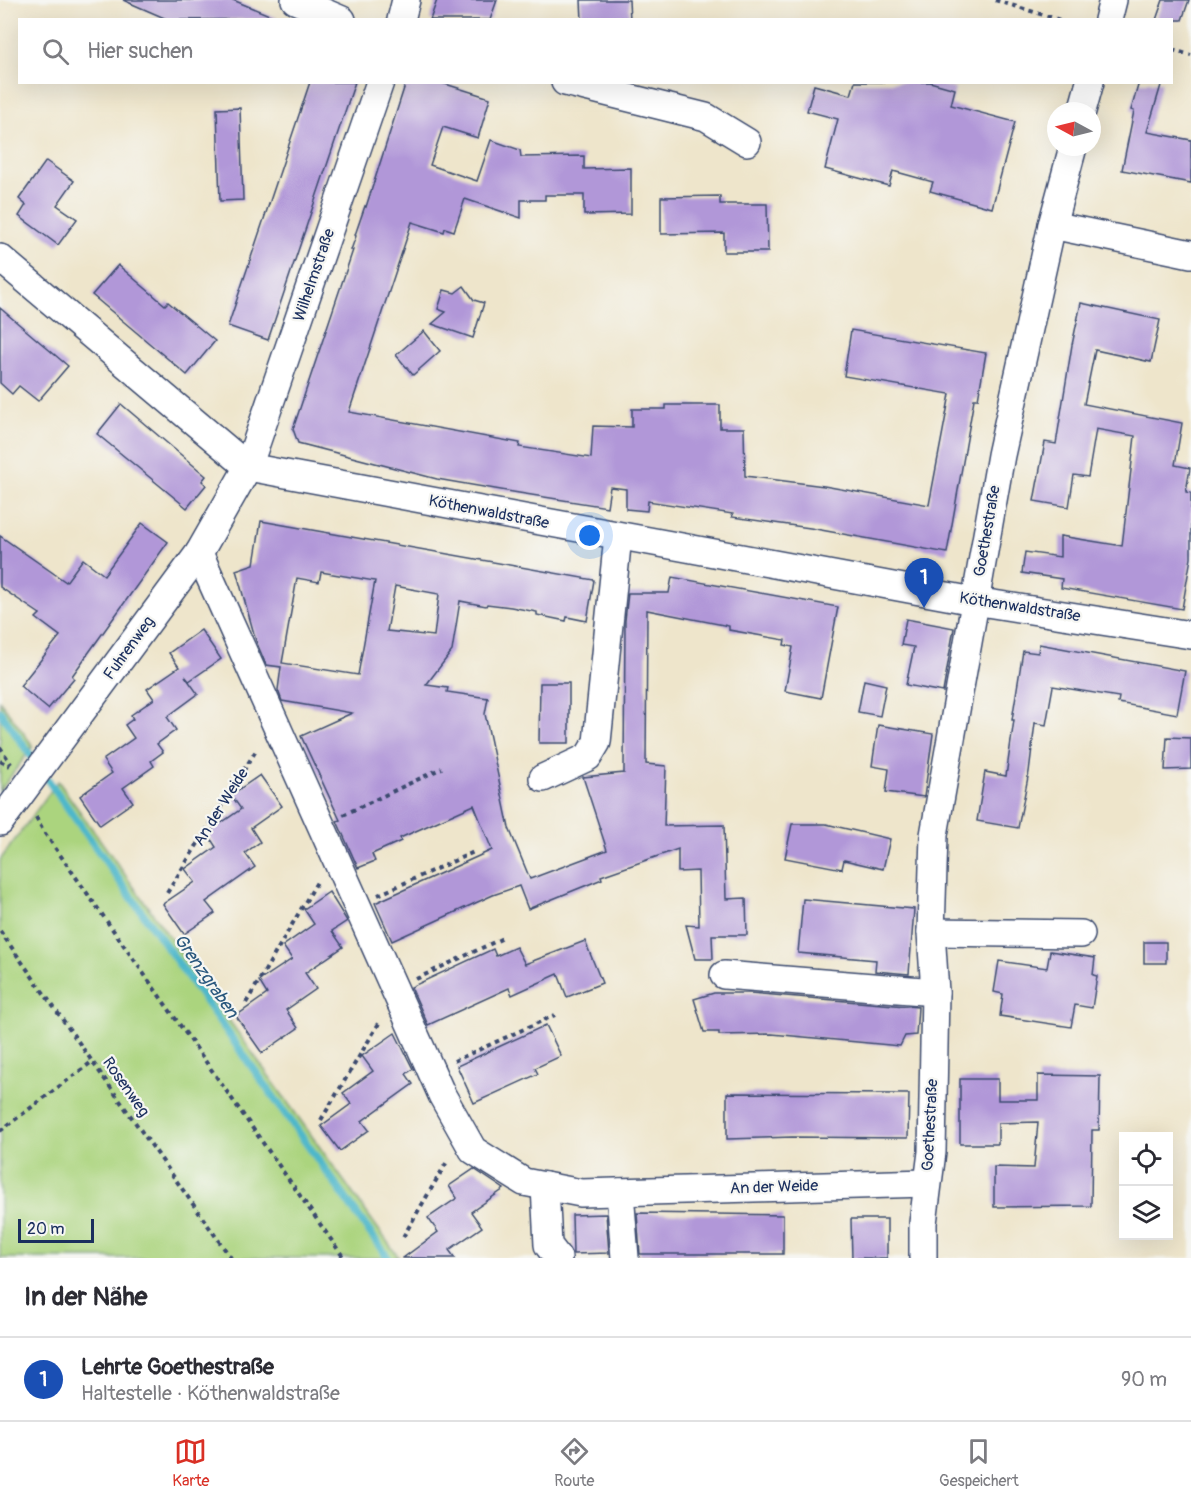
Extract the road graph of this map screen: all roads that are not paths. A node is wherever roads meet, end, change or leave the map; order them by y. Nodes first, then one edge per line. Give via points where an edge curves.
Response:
1 (295, 0) edge
2 (406, 0) edge
3 (1113, 0) edge
4 (337, 18) edge
5 (402, 18) edge
6 (1108, 18) edge
7 (379, 84) edge
8 (572, 84) edge
9 (1090, 84) edge
10 (1085, 102) edge
11 (747, 142) dead end
12 (1071, 156) edge
13 (1052, 225) junction
14 (1191, 254) edge
15 (0, 258) edge
16 (248, 467) junction
17 (618, 536) junction
18 (199, 553) junction
19 (975, 601) junction
20 (1191, 635) edge
21 (543, 778) dead end
22 (0, 822) edge
23 (931, 932) junction
24 (1081, 934) dead end
25 (724, 975) dead end
26 (935, 992) junction
27 (927, 1183) junction
28 (545, 1186) junction
29 (620, 1192) junction
30 (558, 1258) edge
31 (625, 1258) edge
32 (923, 1258) edge

1 - 4 street
2 - 5 street
3 - 6 street
7 - 16 street, Wilhelmstraße
8 - 11 street via 706,117
9 - 10 street
12 - 13 street, Goethestraße
13 - 14 street
13 - 19 street, Goethestraße via 1004,444
15 - 16 street, Köthenwaldstraße
16 - 17 street, Köthenwaldstraße
16 - 18 street, Fuhrenweg
17 - 19 street, Köthenwaldstraße
17 - 21 street via 597,742 588,757
18 - 22 street, Fuhrenweg via 29,774
18 - 28 street, An der Weide via 431,1071 473,1150 524,1182
19 - 20 street, Köthenwaldstraße
19 - 23 street, Goethestraße via 934,835
23 - 24 street
23 - 26 street, Goethestraße
25 - 26 street
26 - 27 street, Goethestraße via 932,1152
27 - 29 street, An der Weide
27 - 32 street, Goethestraße
28 - 29 street, An der Weide via 581,1193
28 - 30 street via 548,1245
29 - 31 street

